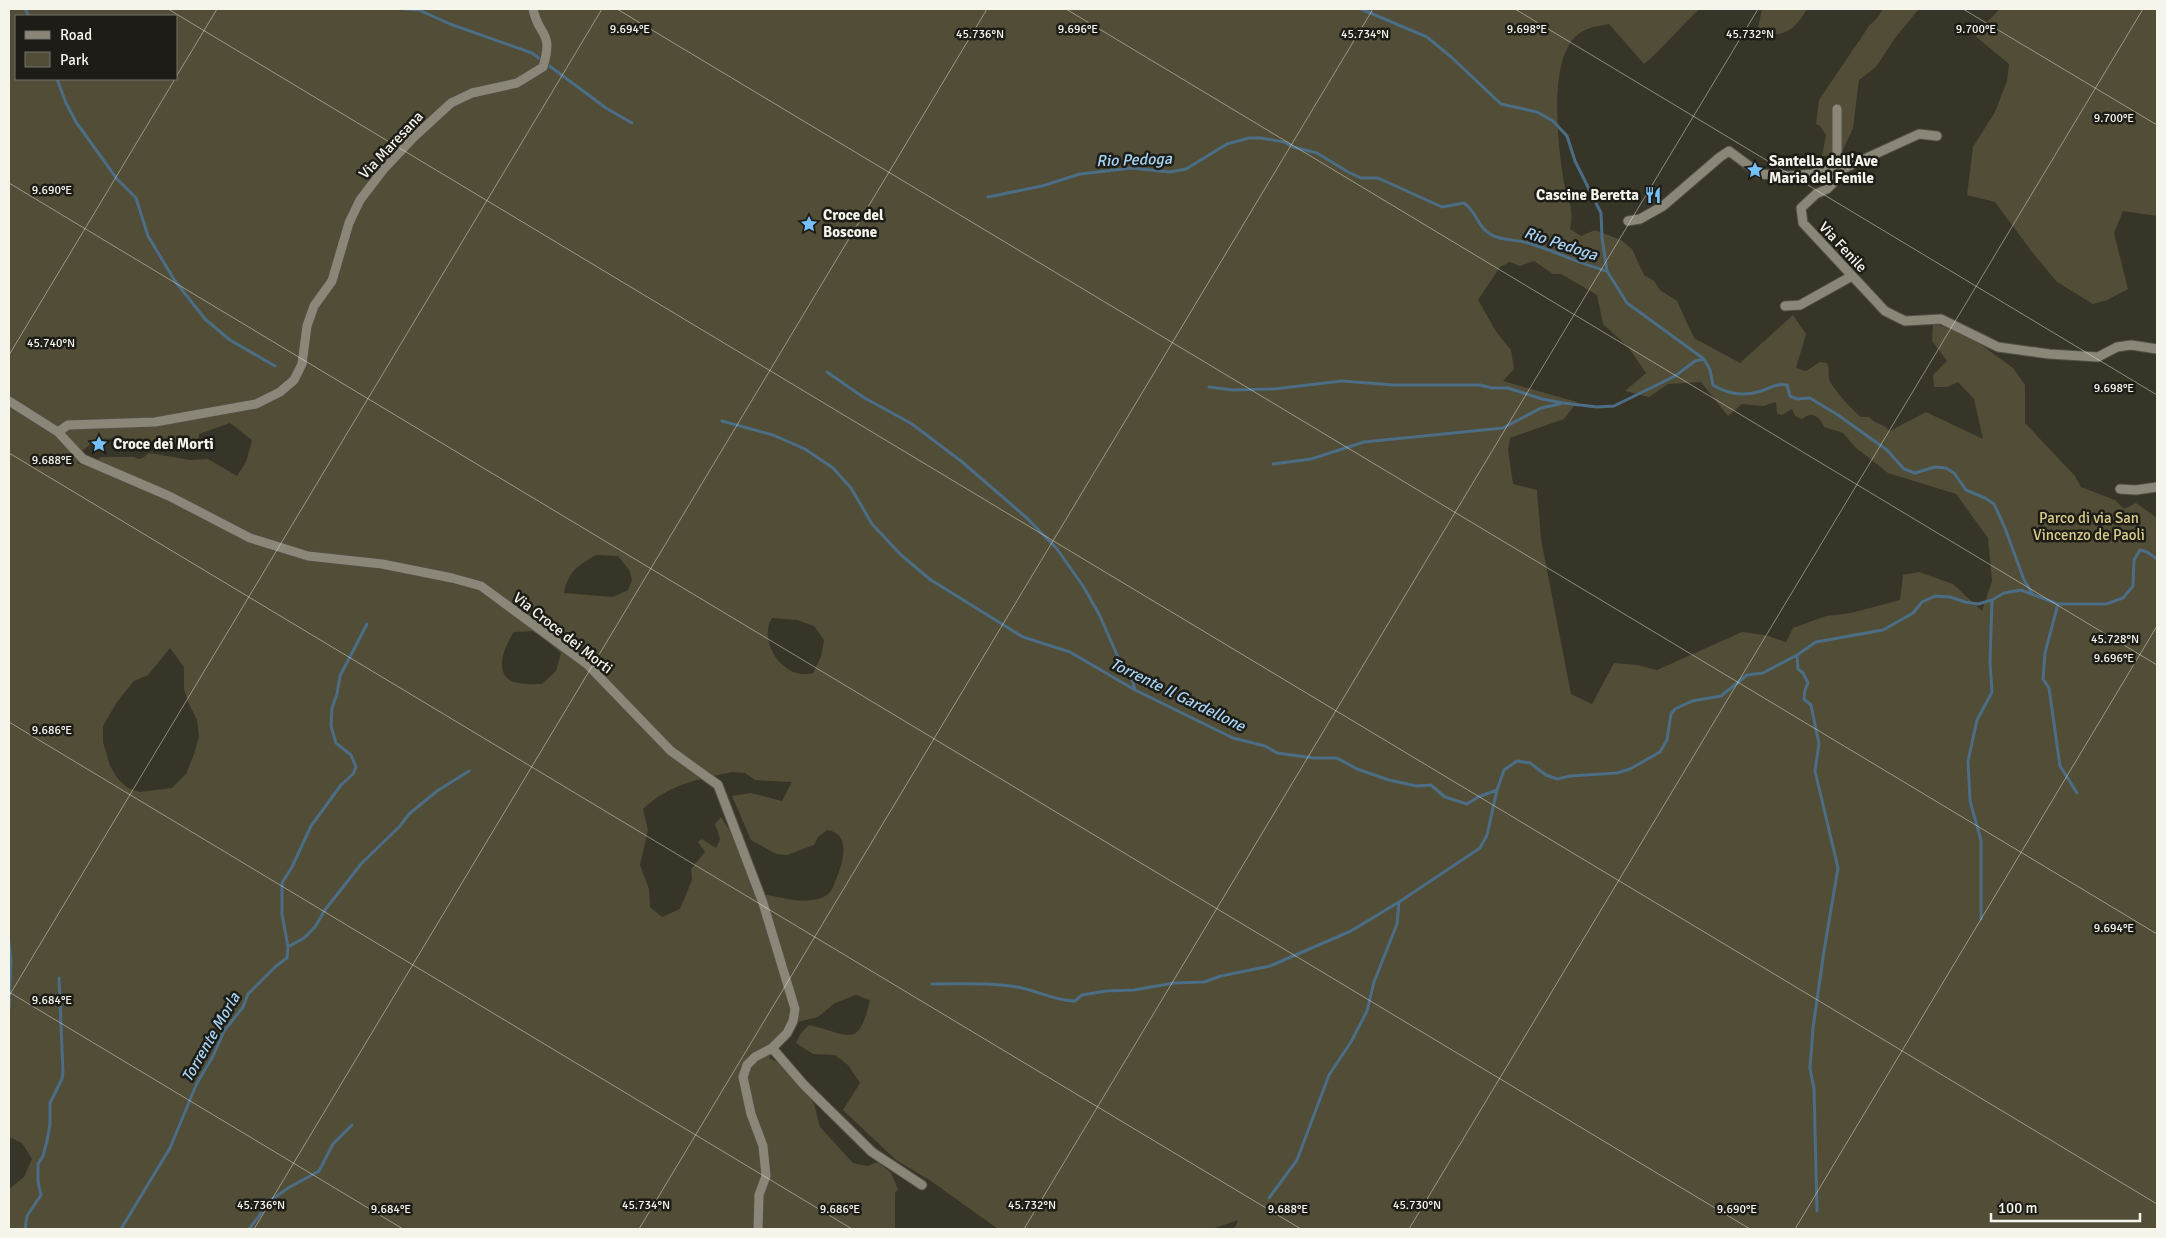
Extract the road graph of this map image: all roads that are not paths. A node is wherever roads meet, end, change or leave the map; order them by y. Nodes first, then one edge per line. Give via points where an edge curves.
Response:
1 (533, 9) edge
2 (1838, 109) dead end
3 (1937, 136) dead end
4 (1836, 169) junction
5 (1628, 221) dead end
6 (1852, 276) junction
7 (1785, 306) dead end
8 (2157, 349) edge
9 (9, 401) edge
10 (58, 432) junction
11 (2157, 487) edge
12 (2120, 488) dead end
13 (772, 1048) junction
14 (922, 1185) dead end
15 (758, 1229) edge

1 - 10 street, Via Maresana via 546,35 548,49 543,67 517,83 472,93 451,103 383,170 360,200 349,223 332,281 314,306 307,326 302,364 294,380 280,392 256,404 155,422 68,425
2 - 4 street
3 - 4 street via 1919,134
4 - 5 street via 1824,167 1813,174 1788,176 1760,174 1729,151 1663,206 1640,219
4 - 6 street, Via Fenile via 1836,180 1801,208 1803,224
6 - 7 street via 1800,305
6 - 8 street, Via Fenile via 1885,311 1905,321 1941,320 1998,347 2098,357 2117,347 2131,345
9 - 10 street, Via Croce dei Morti
10 - 13 street, Via Croce dei Morti via 90,463 168,496 250,538 308,556 382,564 481,586 588,665 671,751 718,786 762,903 795,1009 787,1033
11 - 12 street
13 - 14 street via 804,1085 872,1152
13 - 15 street, Via Croce dei Morti via 747,1065 743,1077 751,1114 763,1146 766,1176 759,1194

